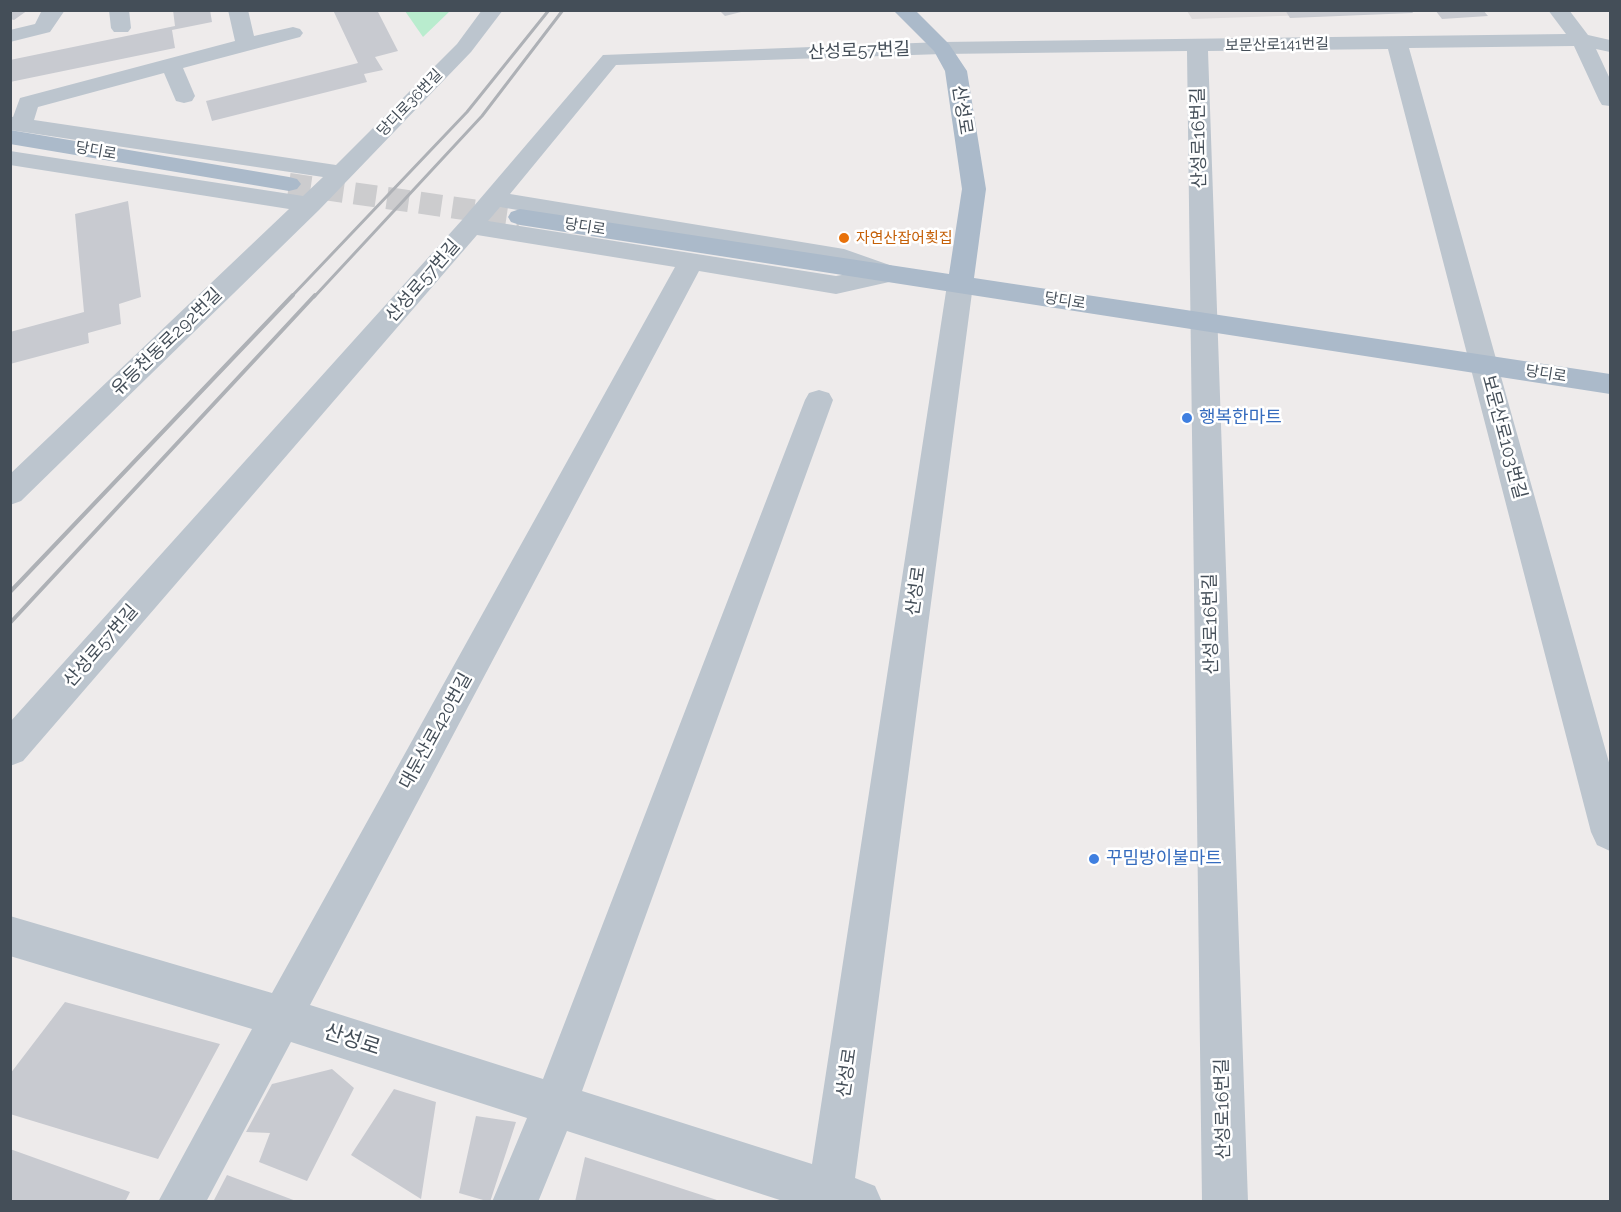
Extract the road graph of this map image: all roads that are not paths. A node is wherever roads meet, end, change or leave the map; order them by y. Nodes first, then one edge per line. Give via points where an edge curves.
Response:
1 (56, 10) edge
2 (493, 10) edge
3 (903, 10) edge
4 (1558, 10) edge
5 (239, 11) edge
6 (293, 33) dead end
7 (10, 36) edge
8 (1581, 40) junction
9 (1397, 43) junction
10 (246, 44) junction
11 (1197, 46) junction
12 (1611, 46) edge
13 (942, 48) junction
14 (171, 64) junction
15 (184, 96) dead end
16 (1611, 100) edge
17 (10, 101) edge
18 (15, 127) edge
19 (10, 158) edge
20 (289, 184) tunnel mouth
21 (325, 190) junction
22 (494, 199) junction
23 (520, 217) tunnel mouth
24 (471, 226) junction
25 (692, 262) junction
26 (889, 274) junction
27 (960, 285) junction
28 (1204, 322) junction
29 (1484, 365) junction
30 (1611, 384) edge
31 (819, 400) dead end
32 (10, 493) edge
33 (10, 749) edge
34 (1611, 832) edge
35 (10, 936) edge
36 (280, 1017) junction
37 (555, 1105) junction
38 (839, 1198) edge
39 (181, 1202) edge
40 (515, 1202) edge
41 (1225, 1202) edge

1 - 7 street via 43,28
2 - 21 street, 당디로36번길 via 464,48
3 - 13 main road, 산성로
4 - 8 street
5 - 10 street
6 - 10 street
8 - 9 street, 보문산로141번길
8 - 12 street, 보문산로141번길
8 - 16 street
9 - 11 street, 보문산로141번길
9 - 29 street, 보문산로103번길
10 - 14 street
11 - 13 street, 보문산로141번길
11 - 28 street, 산성로16번길
13 - 22 street, 산성로57번길 via 610,59
13 - 27 main road, 산성로 via 956,71 974,189
14 - 15 street
14 - 18 street via 28,103
17 - 18 street via 24,101
18 - 20 main road, 당디로
18 - 21 street
19 - 21 street
21 - 32 street, 유등천동로292번길
22 - 24 street, 산성로57번길
22 - 26 street via 844,257
23 - 26 main road, 당디로
24 - 25 street
24 - 33 street, 산성로57번길
25 - 26 street via 836,285
25 - 36 street, 대둔산로420번길
26 - 27 main road, 당디로
27 - 28 main road, 당디로
27 - 38 street, 산성로
28 - 29 main road, 당디로
28 - 41 street, 산성로16번길
29 - 30 main road, 당디로
29 - 34 street, 보문산로103번길
31 - 37 street
35 - 36 street, 산성로
36 - 37 street, 산성로
36 - 39 street, 대둔산로420번길
37 - 38 street, 산성로
37 - 40 street

